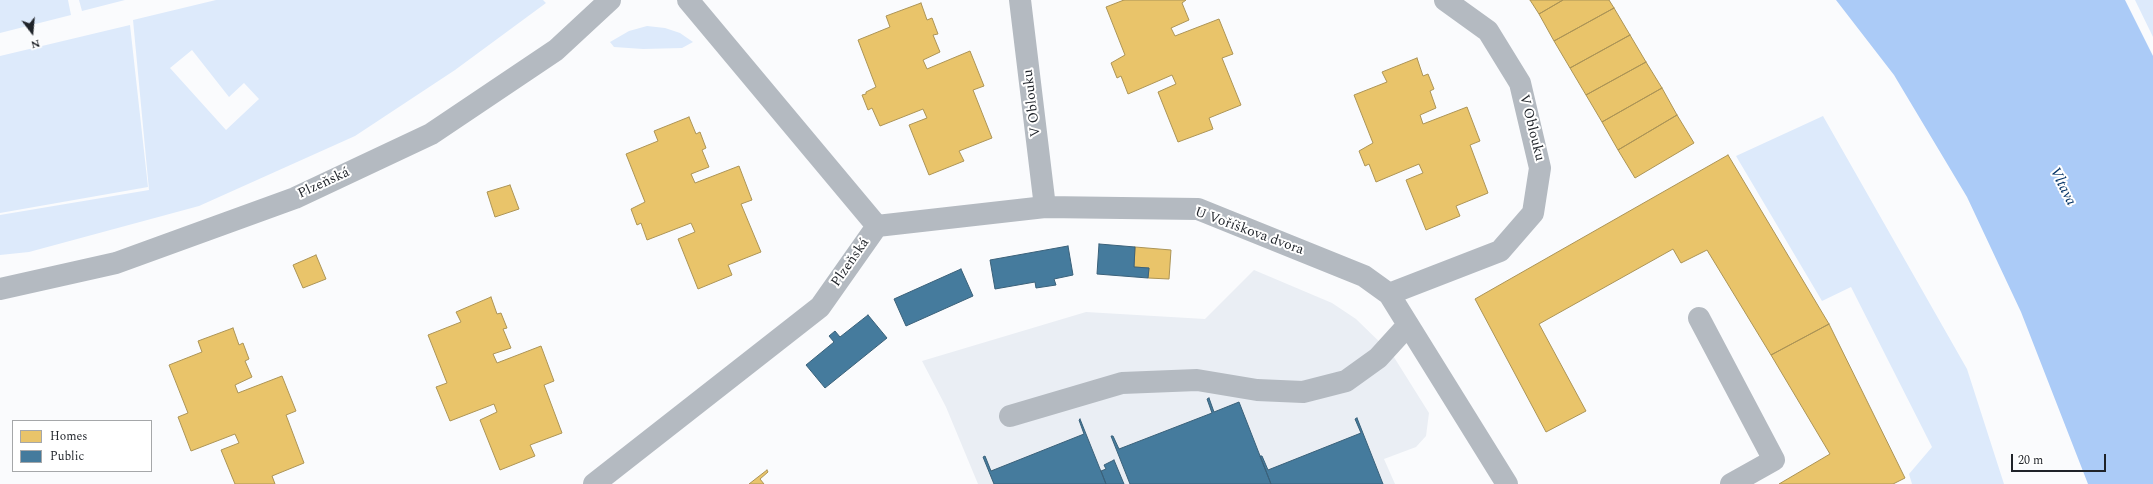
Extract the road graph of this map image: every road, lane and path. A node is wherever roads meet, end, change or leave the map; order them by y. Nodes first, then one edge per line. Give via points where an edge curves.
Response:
1 (610, 0) edge
2 (688, 0) edge
3 (1020, 0) edge
4 (1445, 0) edge
5 (1045, 207) junction
6 (877, 226) junction
7 (0, 289) edge
8 (1389, 294) junction
9 (1699, 318) dead end
10 (1408, 325) junction
11 (1010, 416) dead end
12 (594, 484) edge
13 (1507, 484) edge
14 (1731, 484) edge

1 - 7 street, Plzeňská via 556,50 431,134 295,198 116,263
2 - 6 street, Plzeňská
3 - 5 street, V Oblouku
4 - 8 street, V Oblouku via 1488,31 1520,83 1540,168 1533,213 1500,251
5 - 6 street, U Voříškova dvora
5 - 8 street, U Voříškova dvora via 1198,209 1364,276
6 - 12 street, Plzeňská via 820,306
8 - 10 street, U Voříškova dvora
9 - 14 street via 1774,460
10 - 11 street via 1378,358 1346,381 1303,392 1257,390 1197,380 1122,383
10 - 13 street, U Voříškova dvora

